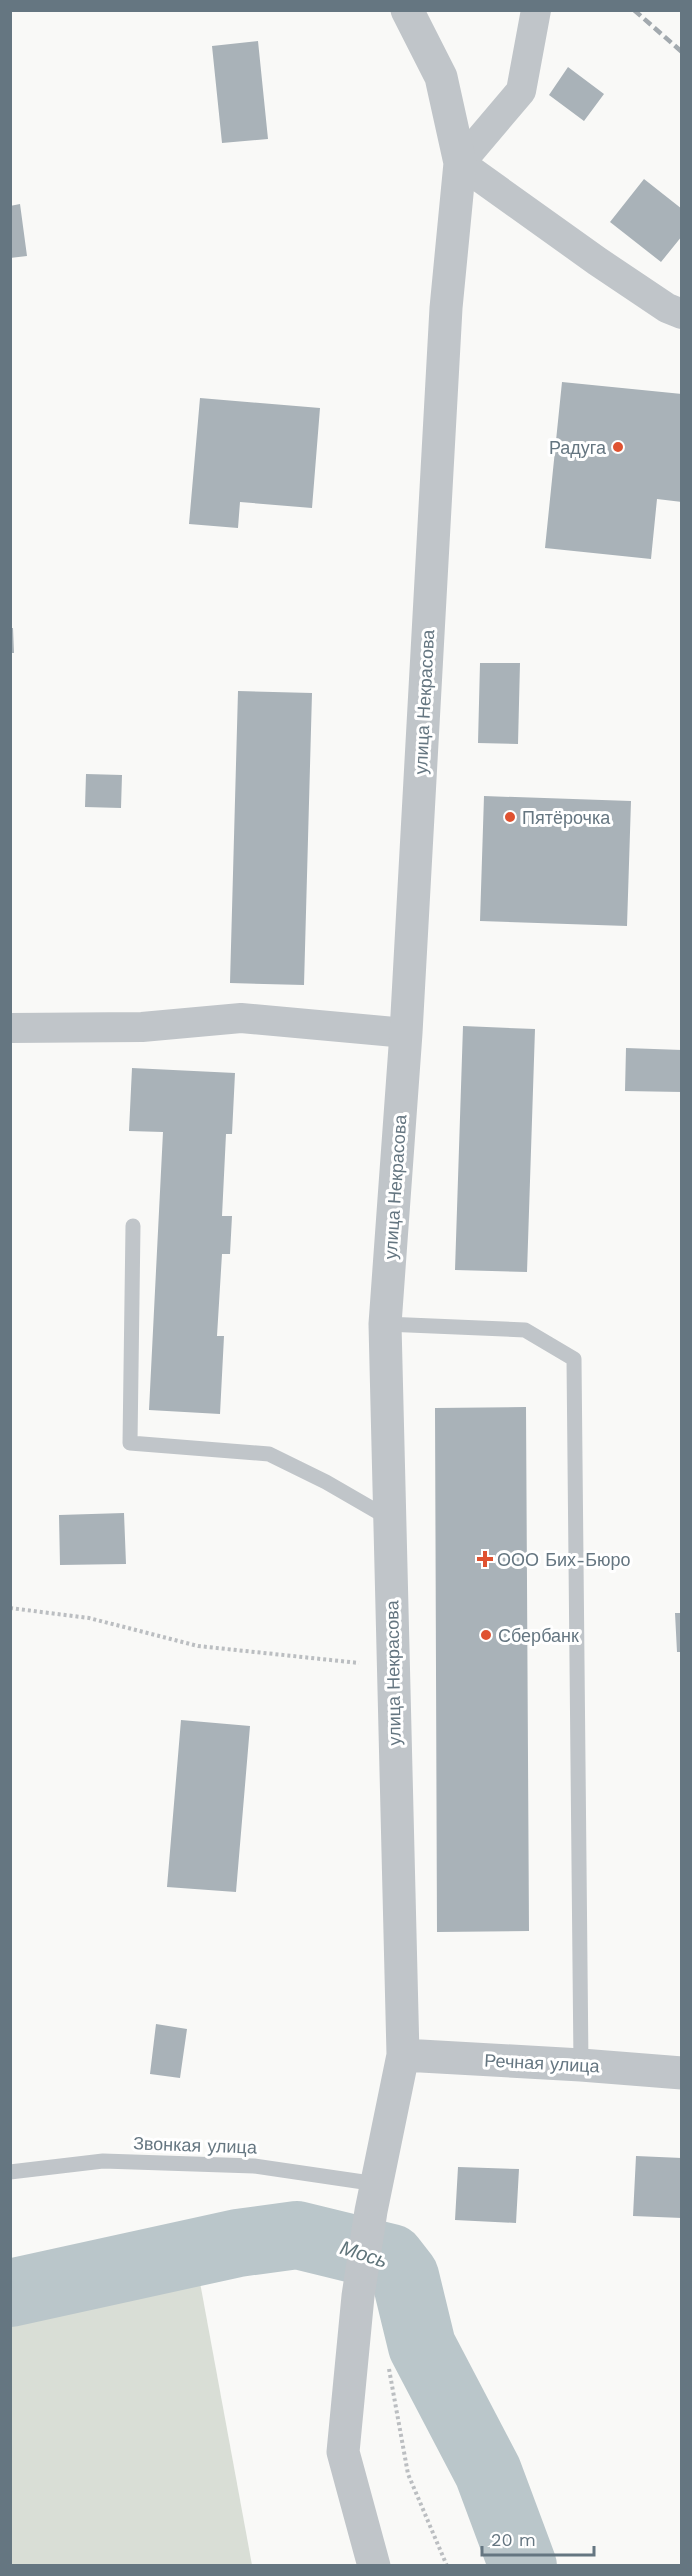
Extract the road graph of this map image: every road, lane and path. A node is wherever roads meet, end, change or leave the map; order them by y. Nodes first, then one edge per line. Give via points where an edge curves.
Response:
1 (407, 10) edge
2 (536, 10) edge
3 (460, 163) junction
4 (681, 314) edge
5 (10, 1028) edge
6 (406, 1033) junction
7 (133, 1226) dead end
8 (385, 1324) junction
9 (390, 1519) junction
10 (10, 1608) edge
11 (393, 1666) junction
12 (403, 2055) junction
13 (581, 2065) junction
14 (681, 2073) edge
15 (10, 2172) edge
16 (374, 2197) junction
17 (387, 2358) dead end
18 (374, 2565) edge
19 (447, 2565) edge

1 - 3 street, улица Некрасова via 441,77
2 - 3 street via 520,91
3 - 4 street via 597,261
3 - 6 street, улица Некрасова via 446,320
5 - 6 street via 142,1027 241,1018
6 - 8 street, улица Некрасова
7 - 9 lane via 130,1443 269,1454
8 - 9 street, улица Некрасова
8 - 13 lane via 525,1330 574,1359
9 - 11 street, улица Некрасова
10 - 11 path via 89,1618 198,1646
11 - 12 street, улица Некрасова
12 - 13 street, Речная улица
12 - 16 street, улица Некрасова
13 - 14 street, Речная улица
15 - 16 lane, Звонкая улица via 103,2161 254,2166
16 - 18 street, улица Некрасова via 358,2296 343,2452
17 - 19 path via 408,2474

